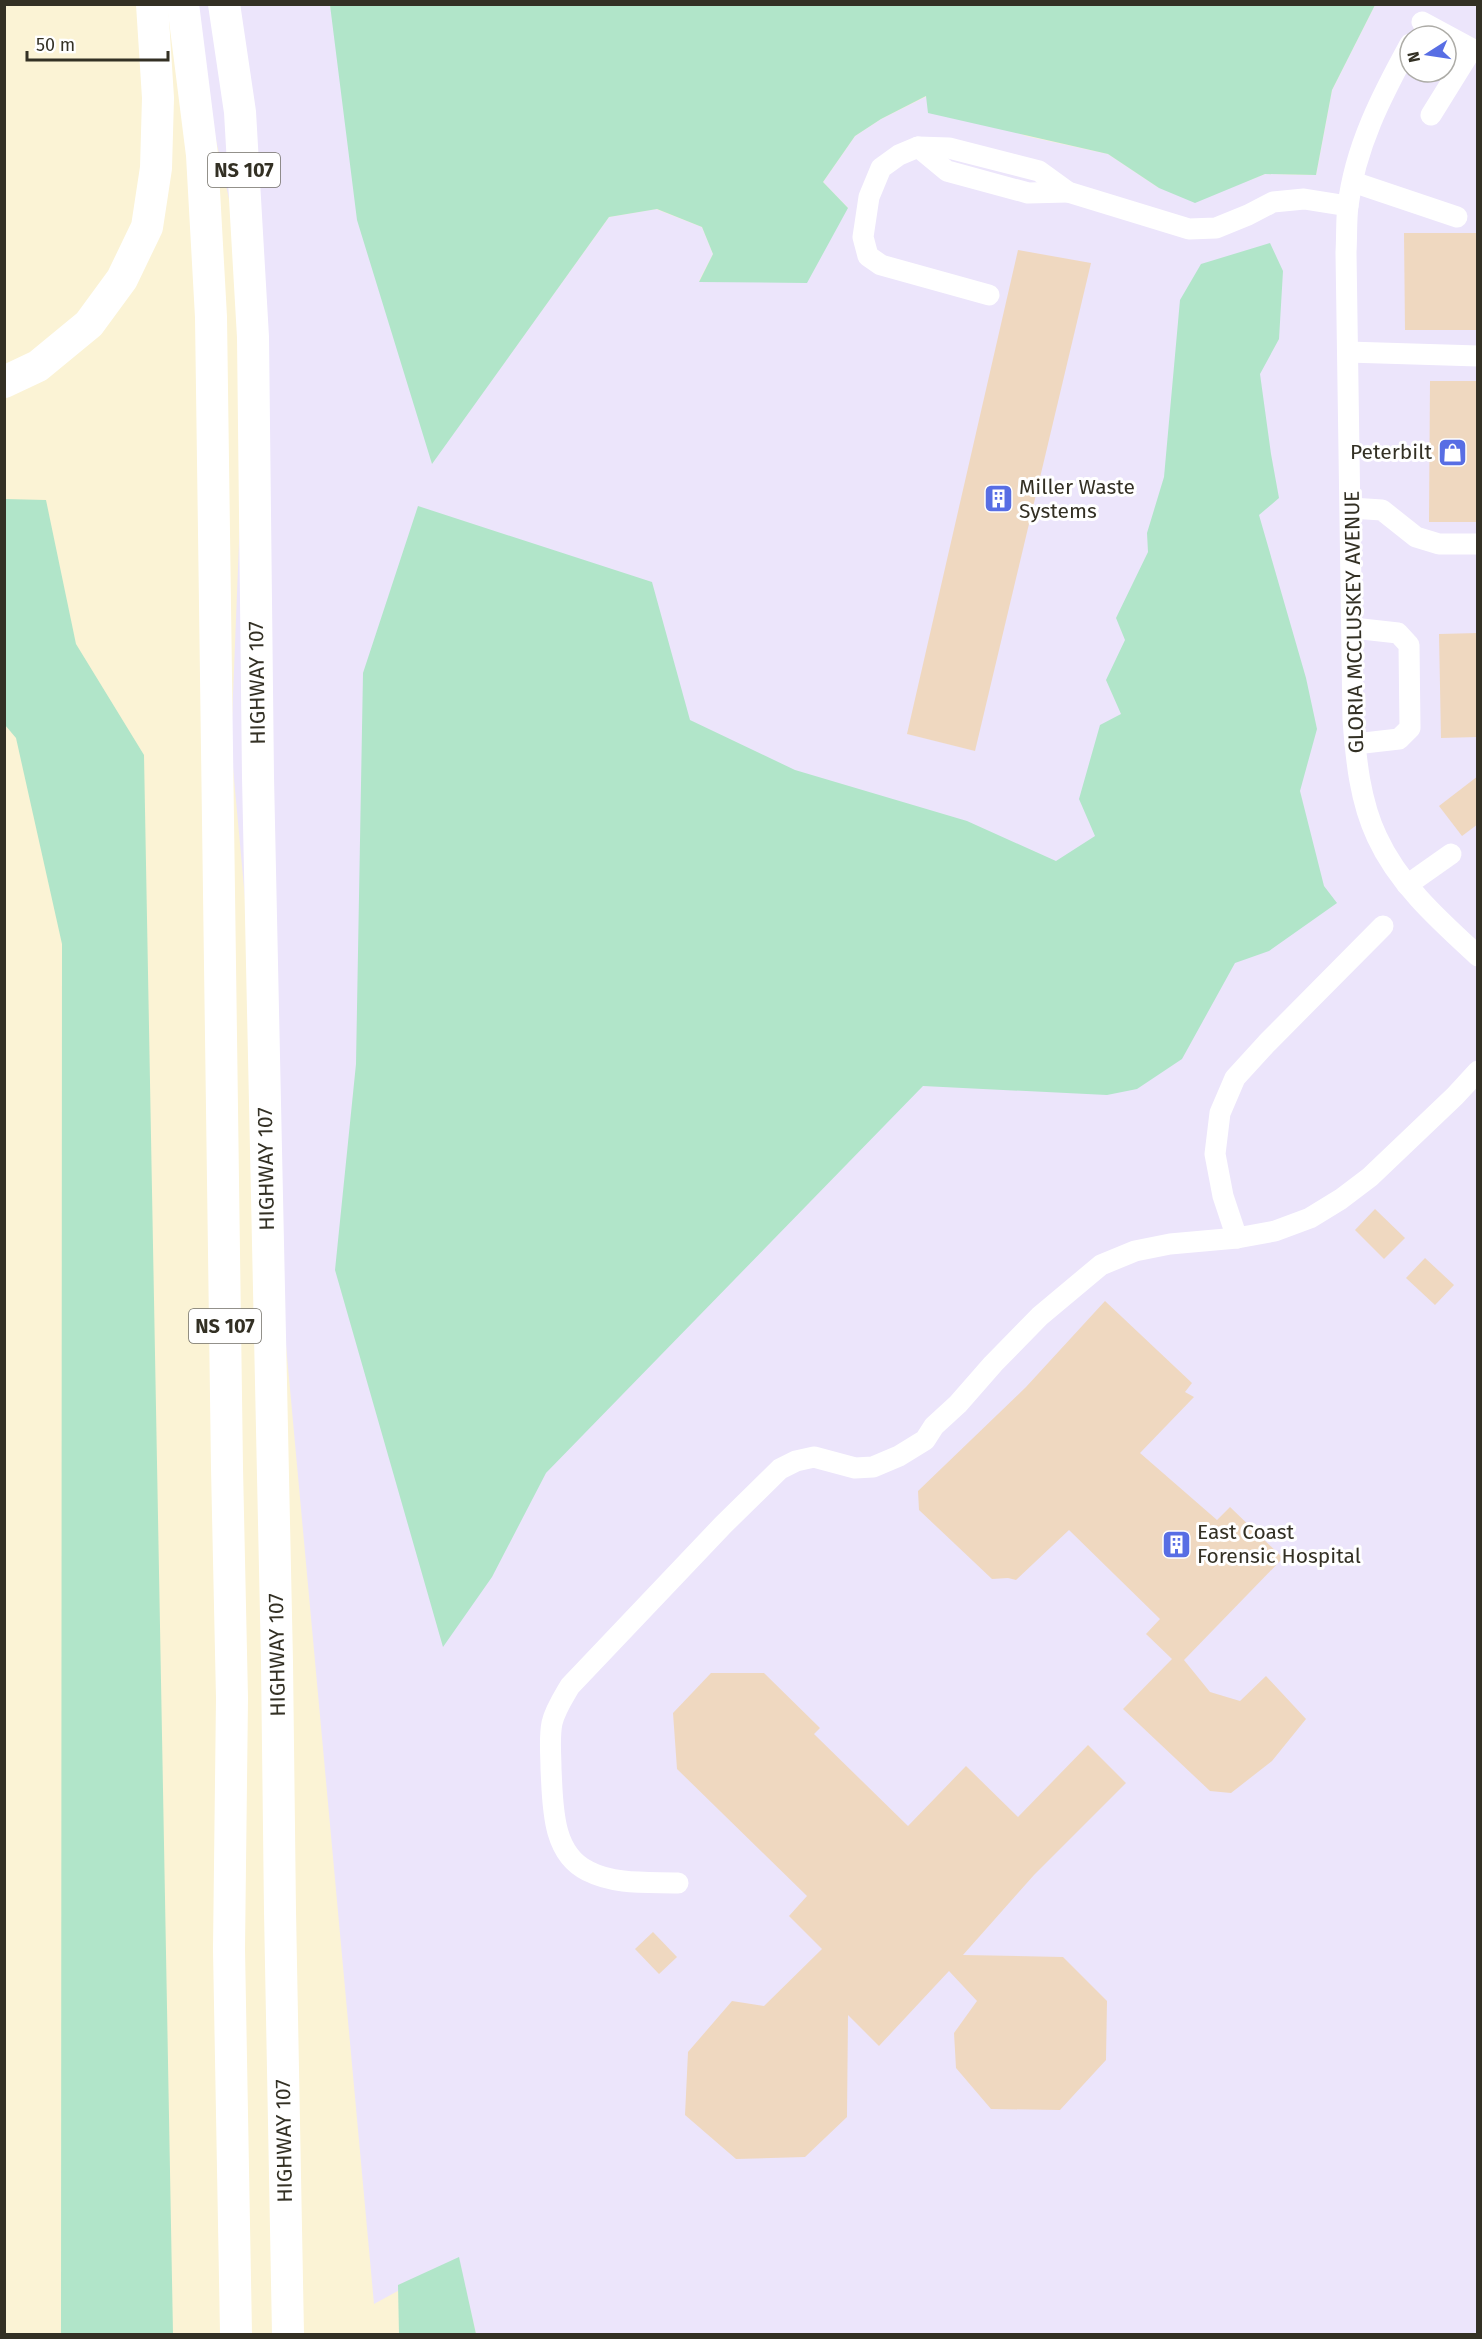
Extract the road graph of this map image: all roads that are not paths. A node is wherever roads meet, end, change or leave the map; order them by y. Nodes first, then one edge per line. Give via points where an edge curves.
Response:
1 (152, 4) edge
2 (183, 4) edge
3 (224, 4) edge
4 (1422, 21) edge
5 (1475, 49) edge
6 (1398, 67) edge
7 (1431, 115) dead end
8 (1353, 182) junction
9 (1348, 206) junction
10 (1456, 217) dead end
11 (989, 295) dead end
12 (1348, 352) junction
13 (1478, 356) edge
14 (4, 382) edge
15 (1351, 508) junction
16 (1478, 544) edge
17 (1353, 628) junction
18 (1355, 744) junction
19 (1451, 854) dead end
20 (1407, 885) junction
21 (1383, 926) dead end
22 (1478, 956) edge
23 (1478, 1071) edge
24 (1237, 1238) junction
25 (678, 1883) dead end
26 (236, 2334) edge
27 (288, 2334) edge

1 - 14 highway via 157,157 147,227 122,279 89,324 38,366
2 - 26 highway, HIGHWAY 107 / NS 107 via 202,155 212,317 232,1698 229,1949
3 - 27 highway, HIGHWAY 107 / NS 107 via 240,112 253,337
4 - 5 street
5 - 7 street
6 - 8 street, GLORIA MCCLUSKEY AVENUE via 1364,139
8 - 9 street, GLORIA MCCLUSKEY AVENUE
8 - 10 street
9 - 11 street via 1304,199 1273,202 1216,228 1189,229 1068,192 1028,193 947,171 918,147 898,155 881,168 869,197 863,237 868,256 881,265
9 - 12 street, GLORIA MCCLUSKEY AVENUE
12 - 13 street
12 - 15 street, GLORIA MCCLUSKEY AVENUE
15 - 16 street via 1382,510 1416,537 1439,543
15 - 17 street, GLORIA MCCLUSKEY AVENUE
17 - 18 street, GLORIA MCCLUSKEY AVENUE
17 - 18 street via 1398,633 1408,645 1410,728 1399,739
18 - 20 street, GLORIA MCCLUSKEY AVENUE via 1362,789 1377,837
19 - 20 street
20 - 22 street, GLORIA MCCLUSKEY AVENUE
21 - 24 street via 1235,1078 1220,1113 1215,1154
23 - 24 street via 1402,1148 1341,1199 1311,1218 1275,1231
24 - 25 street via 1170,1244 1135,1251 1101,1265 1040,1316 933,1426 925,1440 899,1456 873,1467 855,1468 814,1457 780,1469 570,1686 552,1723 551,1753 553,1812 558,1834 570,1857 587,1871 618,1881

